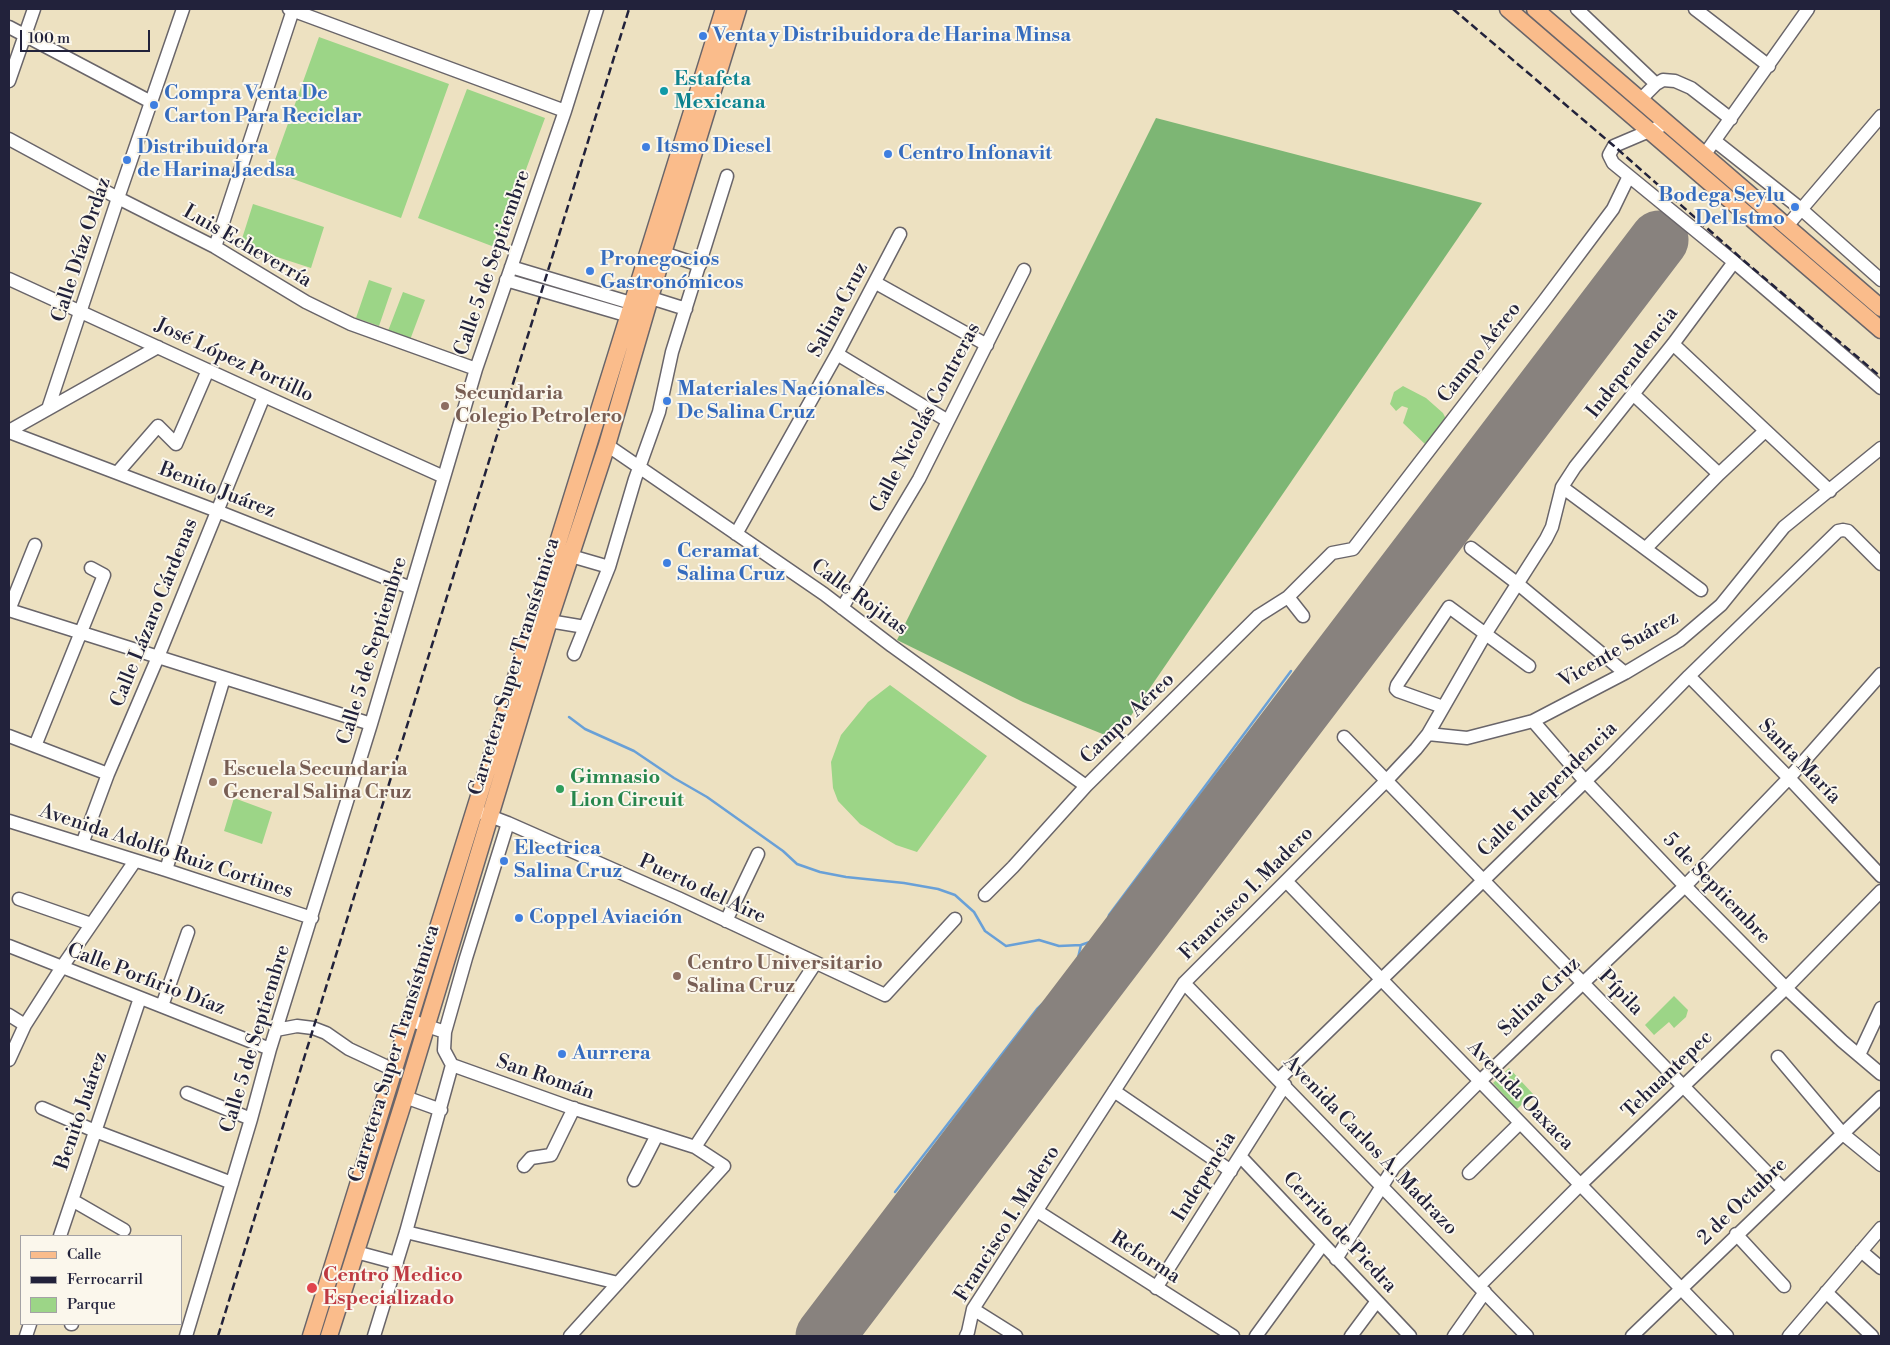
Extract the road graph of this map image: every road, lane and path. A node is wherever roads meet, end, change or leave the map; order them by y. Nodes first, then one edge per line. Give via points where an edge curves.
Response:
1 (34, 9) edge
2 (183, 9) edge
3 (291, 9) edge
4 (597, 9) edge
5 (724, 9) edge
6 (738, 9) edge
7 (1508, 9) edge
8 (1535, 9) edge
9 (1577, 9) edge
10 (1695, 9) edge
11 (1808, 9) edge
12 (9, 27) edge
13 (25, 35) junction
14 (1769, 66) junction
15 (9, 81) edge
16 (1656, 84) junction
17 (1640, 100) junction
18 (151, 102) junction
19 (565, 111) junction
20 (1731, 119) junction
21 (1668, 123) junction
22 (1878, 125) edge
23 (1650, 130) junction
24 (9, 139) edge
25 (1715, 141) junction
26 (1705, 154) junction
27 (727, 176) dead end
28 (1629, 176) junction
29 (118, 198) junction
30 (1801, 209) junction
31 (1787, 226) junction
32 (900, 234) dead end
33 (215, 247) junction
34 (663, 253) junction
35 (1734, 262) junction
36 (700, 264) junction
37 (511, 267) junction
38 (1024, 270) dead end
39 (9, 279) edge
40 (506, 280) junction
41 (1881, 280) edge
42 (876, 283) junction
43 (1881, 308) edge
44 (641, 309) junction
45 (686, 309) junction
46 (81, 312) junction
47 (1881, 330) edge
48 (1674, 344) junction
49 (986, 345) junction
50 (158, 347) junction
51 (837, 354) junction
52 (476, 369) junction
53 (208, 370) junction
54 (1881, 388) edge
55 (1632, 394) junction
56 (264, 396) junction
57 (48, 410) junction
58 (948, 421) junction
59 (9, 431) edge
60 (1765, 431) junction
61 (607, 444) junction
62 (1881, 448) edge
63 (639, 468) junction
64 (118, 472) junction
65 (1719, 474) junction
66 (444, 477) junction
67 (1562, 486) junction
68 (1830, 490) junction
69 (217, 511) junction
70 (736, 534) junction
71 (35, 545) dead end
72 (1471, 548) dead end
73 (1646, 548) junction
74 (571, 556) junction
75 (1881, 564) edge
76 (609, 567) junction
77 (91, 568) dead end
78 (1518, 584) junction
79 (411, 588) junction
80 (1701, 590) dead end
81 (1288, 597) junction
82 (842, 608) junction
83 (9, 610) edge
84 (1303, 616) dead end
85 (549, 621) junction
86 (585, 627) junction
87 (80, 633) junction
88 (1486, 634) junction
89 (574, 654) dead end
90 (158, 657) junction
91 (1529, 666) dead end
92 (1625, 673) junction
93 (1881, 674) edge
94 (1689, 676) junction
95 (224, 678) junction
96 (1443, 707) junction
97 (1533, 720) junction
98 (371, 724) junction
99 (1428, 734) junction
100 (9, 736) edge
101 (1344, 737) dead end
102 (35, 746) junction
103 (108, 774) junction
104 (1790, 778) junction
105 (1386, 781) junction
106 (1586, 781) junction
107 (1086, 786) junction
108 (482, 814) junction
109 (9, 821) edge
110 (508, 823) junction
111 (82, 844) junction
112 (758, 854) dead end
113 (135, 861) junction
114 (166, 870) junction
115 (1881, 876) edge
116 (1484, 879) junction
117 (1286, 881) junction
118 (1685, 886) junction
119 (1881, 891) edge
120 (985, 895) dead end
121 (19, 899) dead end
122 (1872, 900) junction
123 (1881, 910) edge
124 (312, 918) junction
125 (726, 920) junction
126 (955, 920) dead end
127 (91, 924) junction
128 (188, 932) dead end
129 (9, 946) edge
130 (815, 964) junction
131 (62, 967) junction
132 (1381, 979) junction
133 (1583, 982) junction
134 (1184, 983) junction
135 (1786, 988) junction
136 (140, 998) junction
137 (162, 1006) junction
138 (1881, 1008) edge
139 (9, 1015) edge
140 (409, 1020) junction
141 (25, 1026) junction
142 (426, 1026) junction
143 (276, 1030) junction
144 (445, 1032) junction
145 (270, 1049) junction
146 (1859, 1056) junction
147 (1778, 1057) dead end
148 (9, 1060) edge
149 (452, 1065) junction
150 (394, 1070) junction
151 (1881, 1074) edge
152 (1480, 1081) junction
153 (1282, 1082) junction
154 (1683, 1086) junction
155 (1114, 1091) junction
156 (188, 1093) dead end
157 (1881, 1097) edge
158 (405, 1098) junction
159 (42, 1108) dead end
160 (574, 1108) junction
161 (441, 1110) junction
162 (251, 1119) junction
163 (1520, 1123) junction
164 (95, 1131) junction
165 (1843, 1134) junction
166 (656, 1135) junction
167 (695, 1147) junction
168 (1240, 1156) junction
169 (1881, 1165) edge
170 (524, 1166) dead end
171 (1231, 1171) junction
172 (1469, 1173) dead end
173 (634, 1180) dead end
174 (232, 1183) junction
175 (1382, 1185) junction
176 (1580, 1185) junction
177 (1783, 1189) junction
178 (72, 1200) junction
179 (1037, 1211) junction
180 (1881, 1228) edge
181 (124, 1230) dead end
182 (406, 1232) junction
183 (1736, 1234) junction
184 (60, 1235) edge
185 (1323, 1244) junction
186 (1862, 1251) junction
187 (356, 1252) junction
188 (1336, 1259) junction
189 (397, 1263) junction
190 (1881, 1268) edge
191 (618, 1284) junction
192 (1784, 1286) dead end
193 (1156, 1288) junction
194 (1681, 1288) junction
195 (1482, 1289) junction
196 (1826, 1292) junction
197 (1377, 1302) junction
198 (973, 1309) junction
199 (186, 1336) edge
200 (311, 1336) edge
201 (329, 1336) edge
202 (374, 1336) edge
203 (570, 1336) edge
204 (966, 1336) edge
205 (1016, 1336) edge
206 (1233, 1336) edge
207 (1256, 1336) edge
208 (1352, 1336) edge
209 (1410, 1336) edge
210 (1454, 1336) edge
211 (1527, 1336) edge
212 (1632, 1336) edge
213 (1728, 1336) edge
214 (1789, 1336) edge
215 (1872, 1336) edge

1 - 13 street
2 - 18 street, Calle Díaz Ordaz
3 - 19 street
3 - 33 street
4 - 19 street, Calle 5 de Septiembre
5 - 44 main road
6 - 34 main road, Carretera Super Transístmica
7 - 23 main road
8 - 17 main road
9 - 16 street
10 - 14 street
11 - 14 street
12 - 13 street
13 - 15 street
13 - 18 street
14 - 20 street
16 - 17 street
16 - 20 street via 1663,80 1675,81 1691,88
17 - 21 main road
18 - 29 street, Calle Díaz Ordaz
19 - 37 street, Calle 5 de Septiembre
20 - 25 street
21 - 23 street
21 - 26 main road
22 - 30 street
23 - 28 street via 1611,149 1609,155 1613,163
23 - 47 main road
24 - 29 street, Luis Echeverría
25 - 26 street
25 - 30 street
26 - 31 main road
27 - 36 street
28 - 35 street
28 - 81 street, Campo Aéreo via 1612,209 1544,302 1354,549 1332,552
29 - 33 street, Luis Echeverría
29 - 46 street, Calle Díaz Ordaz
30 - 31 street
30 - 41 street
31 - 43 main road
32 - 42 street, Salina Cruz
33 - 52 street, Luis Echeverría via 306,302 351,324
34 - 36 street
34 - 44 main road, Carretera Super Transístmica
35 - 48 street, Independencia
35 - 54 street
36 - 45 street
37 - 40 street, Calle 5 de Septiembre
37 - 44 street
38 - 49 street, Calle Nicolás Contreras
39 - 46 street, José López Portillo
40 - 44 street
40 - 52 street, Calle 5 de Septiembre
42 - 49 street
42 - 51 street, Salina Cruz
44 - 45 street
44 - 61 main road, Carretera Super Transístmica
44 - 108 main road, Carretera Super Transístmica
45 - 63 street via 672,352 659,412
46 - 50 street, José López Portillo
46 - 57 street, Calle Díaz Ordaz
48 - 55 street, Independencia
48 - 60 street
49 - 58 street, Calle Nicolás Contreras
50 - 53 street, José López Portillo
50 - 57 street
51 - 58 street
51 - 70 street, Salina Cruz
52 - 66 street, Calle 5 de Septiembre
53 - 56 street, José López Portillo
53 - 64 street via 176,444 158,426
55 - 65 street
55 - 67 street, Independencia
56 - 66 street, José López Portillo
56 - 69 street, Calle Lázaro Cárdenas
57 - 59 street
58 - 82 street, Calle Nicolás Contreras via 920,479
59 - 64 street, Benito Juárez
60 - 65 street
60 - 68 street
61 - 63 street, Calle Rojitas
61 - 74 main road, Carretera Super Transístmica
62 - 68 street, Vicente Suárez
63 - 70 street, Calle Rojitas
63 - 76 street
64 - 69 street, Benito Juárez
65 - 73 street
66 - 79 street, Calle 5 de Septiembre
67 - 73 street
67 - 78 street, Francisco I. Madero via 1552,527
68 - 92 street, Vicente Suárez via 1784,527 1721,606 1680,640
69 - 79 street, Benito Juárez
69 - 90 street, Calle Lázaro Cárdenas
70 - 82 street, Calle Rojitas
71 - 83 street
72 - 78 street
73 - 80 street
74 - 76 street
74 - 85 main road, Carretera Super Transístmica
75 - 94 street, Calle Independencia via 1848,531 1838,531
76 - 86 street
77 - 87 street via 104,575
78 - 88 street, Francisco I. Madero
78 - 92 street
79 - 98 street, Calle 5 de Septiembre
81 - 84 street
81 - 107 street, Campo Aéreo via 1258,616
82 - 107 street, Calle Rojitas
83 - 87 street
85 - 86 street
85 - 108 main road, Carretera Super Transístmica
86 - 89 street
87 - 90 street
87 - 102 street
88 - 91 street
88 - 96 street, Francisco I. Madero
88 - 96 street via 1449,607 1397,685 1398,691
90 - 95 street
90 - 103 street, Calle Lázaro Cárdenas
92 - 97 street, Vicente Suárez
93 - 104 street, Salina Cruz
94 - 104 street, Santa María
94 - 106 street, Calle Independencia
95 - 98 street
95 - 114 street
96 - 99 street, Francisco I. Madero
97 - 99 street, Vicente Suárez via 1467,738
97 - 106 street, 5 de Septiembre
98 - 124 street, Calle 5 de Septiembre
99 - 105 street, Francisco I. Madero
100 - 102 street
101 - 105 street, Pípila
102 - 103 street
103 - 111 street, Calle Lázaro Cárdenas
104 - 115 street, Santa María
104 - 118 street, Salina Cruz
105 - 116 street, Pípila
105 - 117 street, Francisco I. Madero
106 - 116 street, Calle Independencia
106 - 118 street, 5 de Septiembre
107 - 120 street, Campo Aéreo
108 - 110 street, Puerto del Aire
108 - 140 main road, Carretera Super Transístmica
108 - 142 main road, Carretera Super Transístmica
109 - 111 street, Avenida Adolfo Ruiz Cortines
110 - 125 street, Puerto del Aire
110 - 144 street
111 - 113 street, Avenida Adolfo Ruiz Cortines
112 - 125 street
113 - 114 street, Avenida Adolfo Ruiz Cortines
113 - 127 street
114 - 124 street, Avenida Adolfo Ruiz Cortines
116 - 132 street, Calle Independencia
116 - 133 street, Pípila
117 - 132 street, Avenida Oaxaca
117 - 134 street, Francisco I. Madero
118 - 133 street, Salina Cruz
118 - 135 street, 5 de Septiembre
119 - 122 street, Tehuantepec
121 - 127 street
122 - 123 street
122 - 135 street, Tehuantepec
124 - 143 street, Calle 5 de Septiembre
125 - 130 street, Puerto del Aire
126 - 130 street, Puerto del Aire via 884,995
127 - 131 street
128 - 137 street
129 - 131 street, Calle Porfirio Díaz
130 - 167 street
131 - 136 street, Calle Porfirio Díaz
131 - 141 street
132 - 152 street, Avenida Oaxaca
132 - 153 street, Calle Independencia
133 - 152 street, Salina Cruz
133 - 154 street, Pípila
134 - 153 street, Avenida Carlos A. Madrazo
134 - 155 street, Francisco I. Madero
135 - 146 street, 5 de Septiembre
135 - 154 street, Tehuantepec
136 - 137 street, Calle Porfirio Díaz
136 - 164 street, Benito Juárez
137 - 145 street, Calle Porfirio Díaz
138 - 146 street
139 - 141 street
140 - 142 street
140 - 150 main road, Carretera Super Transístmica
141 - 148 street
142 - 144 street
142 - 158 main road, Carretera Super Transístmica
143 - 145 street, Calle 5 de Septiembre
143 - 150 street via 297,1026 319,1030 349,1049
144 - 149 street via 444,1050
145 - 162 street, Calle 5 de Septiembre
146 - 151 street, 5 de Septiembre
147 - 165 street
149 - 160 street, San Román
149 - 161 street
150 - 200 main road, Carretera Super Transístmica
152 - 163 street, Avenida Oaxaca
152 - 175 street, Salina Cruz via 1394,1168
153 - 168 street, Indepencia
153 - 175 street, Avenida Carlos A. Madrazo
154 - 176 street, Tehuantepec
154 - 177 street, Pípila
155 - 171 street
155 - 179 street, Francisco I. Madero
156 - 162 street
157 - 165 street, 2 de Octubre
158 - 161 street
158 - 187 main road, Carretera Super Transístmica
159 - 164 street
160 - 166 street, San Román
160 - 170 street via 551,1155 531,1158
161 - 182 street
162 - 174 street, Calle 5 de Septiembre
163 - 172 street
163 - 176 street, Avenida Oaxaca
164 - 174 street
164 - 178 street, Benito Juárez
165 - 169 street
165 - 177 street, 2 de Octubre
166 - 167 street, San Román
166 - 173 street
167 - 191 street, San Román via 724,1166
168 - 171 street, Indepencia
168 - 185 street, Cerrito de Piedra
171 - 193 street, Indepencia
174 - 199 street, Calle 5 de Septiembre
175 - 188 street, Salina Cruz
175 - 195 street, Avenida Carlos A. Madrazo
176 - 194 street, Avenida Oaxaca
176 - 195 street, Tehuantepec
177 - 183 street, 2 de Octubre
178 - 181 street
178 - 184 street, Benito Juárez
179 - 193 street, Reforma
179 - 198 street, Francisco I. Madero
180 - 186 street
182 - 189 street
182 - 191 street
183 - 192 street
183 - 194 street, 2 de Octubre
185 - 188 street, Cerrito de Piedra
185 - 207 street
186 - 190 street
186 - 196 street
187 - 189 street
187 - 201 main road, Carretera Super Transístmica
188 - 197 street, Cerrito de Piedra
189 - 202 street
191 - 203 street
193 - 206 street, Reforma
194 - 212 street, 2 de Octubre
194 - 213 street, Avenida Oaxaca
195 - 210 street, Tehuantepec
195 - 211 street, Avenida Carlos A. Madrazo
196 - 214 street
196 - 215 street
197 - 208 street
197 - 209 street, Cerrito de Piedra
198 - 204 street, Francisco I. Madero
198 - 205 street

